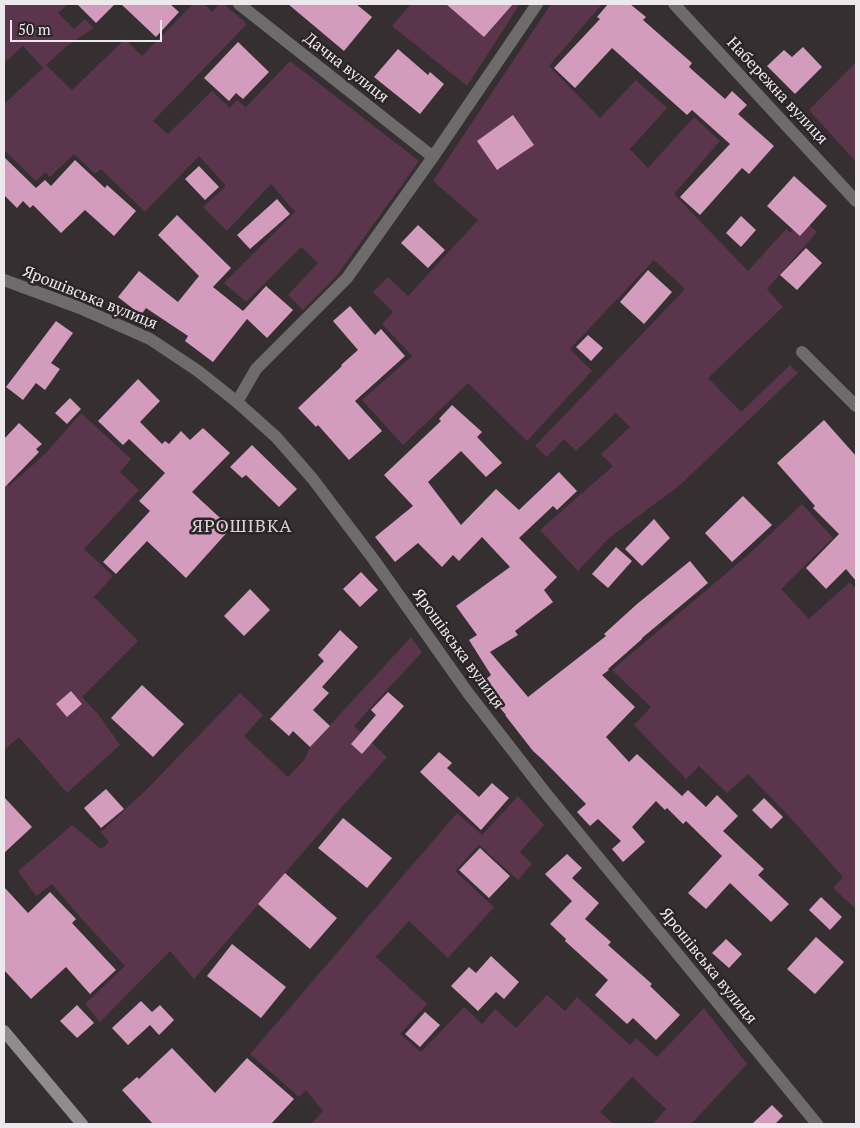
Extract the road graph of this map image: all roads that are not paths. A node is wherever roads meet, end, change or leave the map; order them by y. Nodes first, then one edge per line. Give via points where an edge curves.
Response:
1 (239, 4) edge
2 (537, 4) edge
3 (674, 4) edge
4 (433, 157) junction
5 (856, 201) edge
6 (4, 280) edge
7 (802, 352) dead end
8 (237, 402) junction
9 (856, 406) edge
10 (5, 1035) edge
11 (82, 1124) edge
12 (817, 1124) edge

1 - 4 street, Дачна вулиця
2 - 4 street
3 - 5 street, Набережна вулиця
4 - 8 street via 347,278 256,370
6 - 8 street, Ярошівська вулиця via 80,308 150,339
7 - 9 street
8 - 12 street, Ярошівська вулиця via 276,436 312,478 468,694 532,776
10 - 11 street

